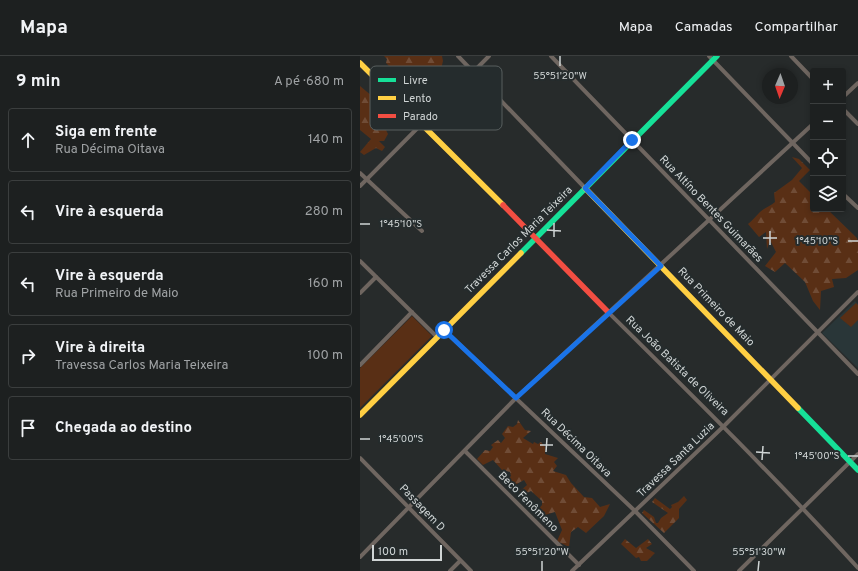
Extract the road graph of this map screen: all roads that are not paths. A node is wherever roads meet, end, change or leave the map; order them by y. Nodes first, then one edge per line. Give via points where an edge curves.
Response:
1 (458, 56) edge
2 (489, 56) edge
3 (551, 56) edge
4 (791, 56) edge
5 (713, 57) edge
6 (360, 63) edge
7 (467, 66) edge
8 (479, 66) edge
9 (370, 73) edge
10 (810, 76) edge
11 (858, 83) edge
12 (846, 94) edge
13 (502, 102) edge
14 (846, 112) edge
15 (858, 124) edge
16 (810, 127) edge
17 (416, 130) edge
18 (428, 130) edge
19 (632, 140) junction
20 (792, 144) junction
21 (810, 161) edge
22 (360, 173) edge
23 (366, 180) junction
24 (360, 186) edge
25 (585, 188) junction
26 (846, 197) edge
27 (858, 208) edge
28 (709, 220) junction
29 (422, 230) dead end
30 (537, 238) junction
31 (360, 261) edge
32 (661, 266) junction
33 (376, 277) junction
34 (858, 292) edge
35 (360, 293) edge
36 (412, 312) junction
37 (609, 314) junction
38 (444, 330) junction
39 (818, 332) junction
40 (437, 337) junction
41 (360, 365) edge
42 (858, 374) edge
43 (772, 379) junction
44 (516, 398) junction
45 (360, 415) edge
46 (724, 426) junction
47 (465, 451) junction
48 (858, 454) edge
49 (360, 458) edge
50 (850, 462) junction
51 (858, 470) edge
52 (409, 507) junction
53 (803, 507) junction
54 (635, 512) junction
55 (360, 557) edge
56 (460, 561) junction
57 (579, 565) junction
58 (858, 568) edge
59 (450, 571) edge
60 (471, 571) edge
61 (572, 571) edge
62 (694, 571) edge
63 (739, 571) edge

1 - 7 street, Rua Primeiro de Maio
2 - 8 street
3 - 19 street, Rua Altíno Bentes Guimarães
4 - 10 street
5 - 19 street, Travessa Carlos Maria Teixeira
5 - 20 street
6 - 9 street, Rua João Batista de Oliveira
11 - 12 street
13 - 25 street, Rua Primeiro de Maio
14 - 15 street
16 - 20 street
17 - 23 street
18 - 30 street, Rua João Batista de Oliveira
19 - 25 street, Travessa Carlos Maria Teixeira
19 - 28 street, Rua Altíno Bentes Guimarães
20 - 21 street
20 - 28 street
22 - 23 street
23 - 24 street
23 - 29 street
25 - 30 street, Travessa Carlos Maria Teixeira
25 - 32 street, Rua Primeiro de Maio
26 - 27 street
28 - 32 street
28 - 39 street, Rua Altíno Bentes Guimarães
30 - 37 street, Rua João Batista de Oliveira
30 - 38 street, Travessa Carlos Maria Teixeira
31 - 33 street
32 - 37 street
32 - 43 street, Rua Primeiro de Maio
33 - 35 street
33 - 36 street
34 - 39 street, Travessa Santa Luzia
36 - 40 street
36 - 41 street
37 - 44 street
37 - 46 street, Rua João Batista de Oliveira
38 - 40 street, Travessa Carlos Maria Teixeira
38 - 44 street, Rua Décima Oitava
39 - 42 street, Rua Altíno Bentes Guimarães
39 - 43 street, Travessa Santa Luzia
40 - 45 street, Travessa Carlos Maria Teixeira
43 - 46 street, Travessa Santa Luzia
43 - 50 street, Rua Primeiro de Maio
44 - 47 street
44 - 54 street, Rua Décima Oitava
46 - 53 street, Rua João Batista de Oliveira
46 - 54 street, Travessa Santa Luzia
47 - 52 street
47 - 57 street, Beco Fenômeno
48 - 50 street
49 - 52 street, Passagem D
50 - 51 street, Rua Primeiro de Maio
50 - 53 street
52 - 55 street
52 - 56 street, Passagem D
53 - 58 street, Rua João Batista de Oliveira
53 - 63 street
54 - 57 street, Travessa Santa Luzia
54 - 62 street, Rua Décima Oitava
56 - 59 street
56 - 60 street, Passagem D
57 - 61 street, Travessa Santa Luzia

